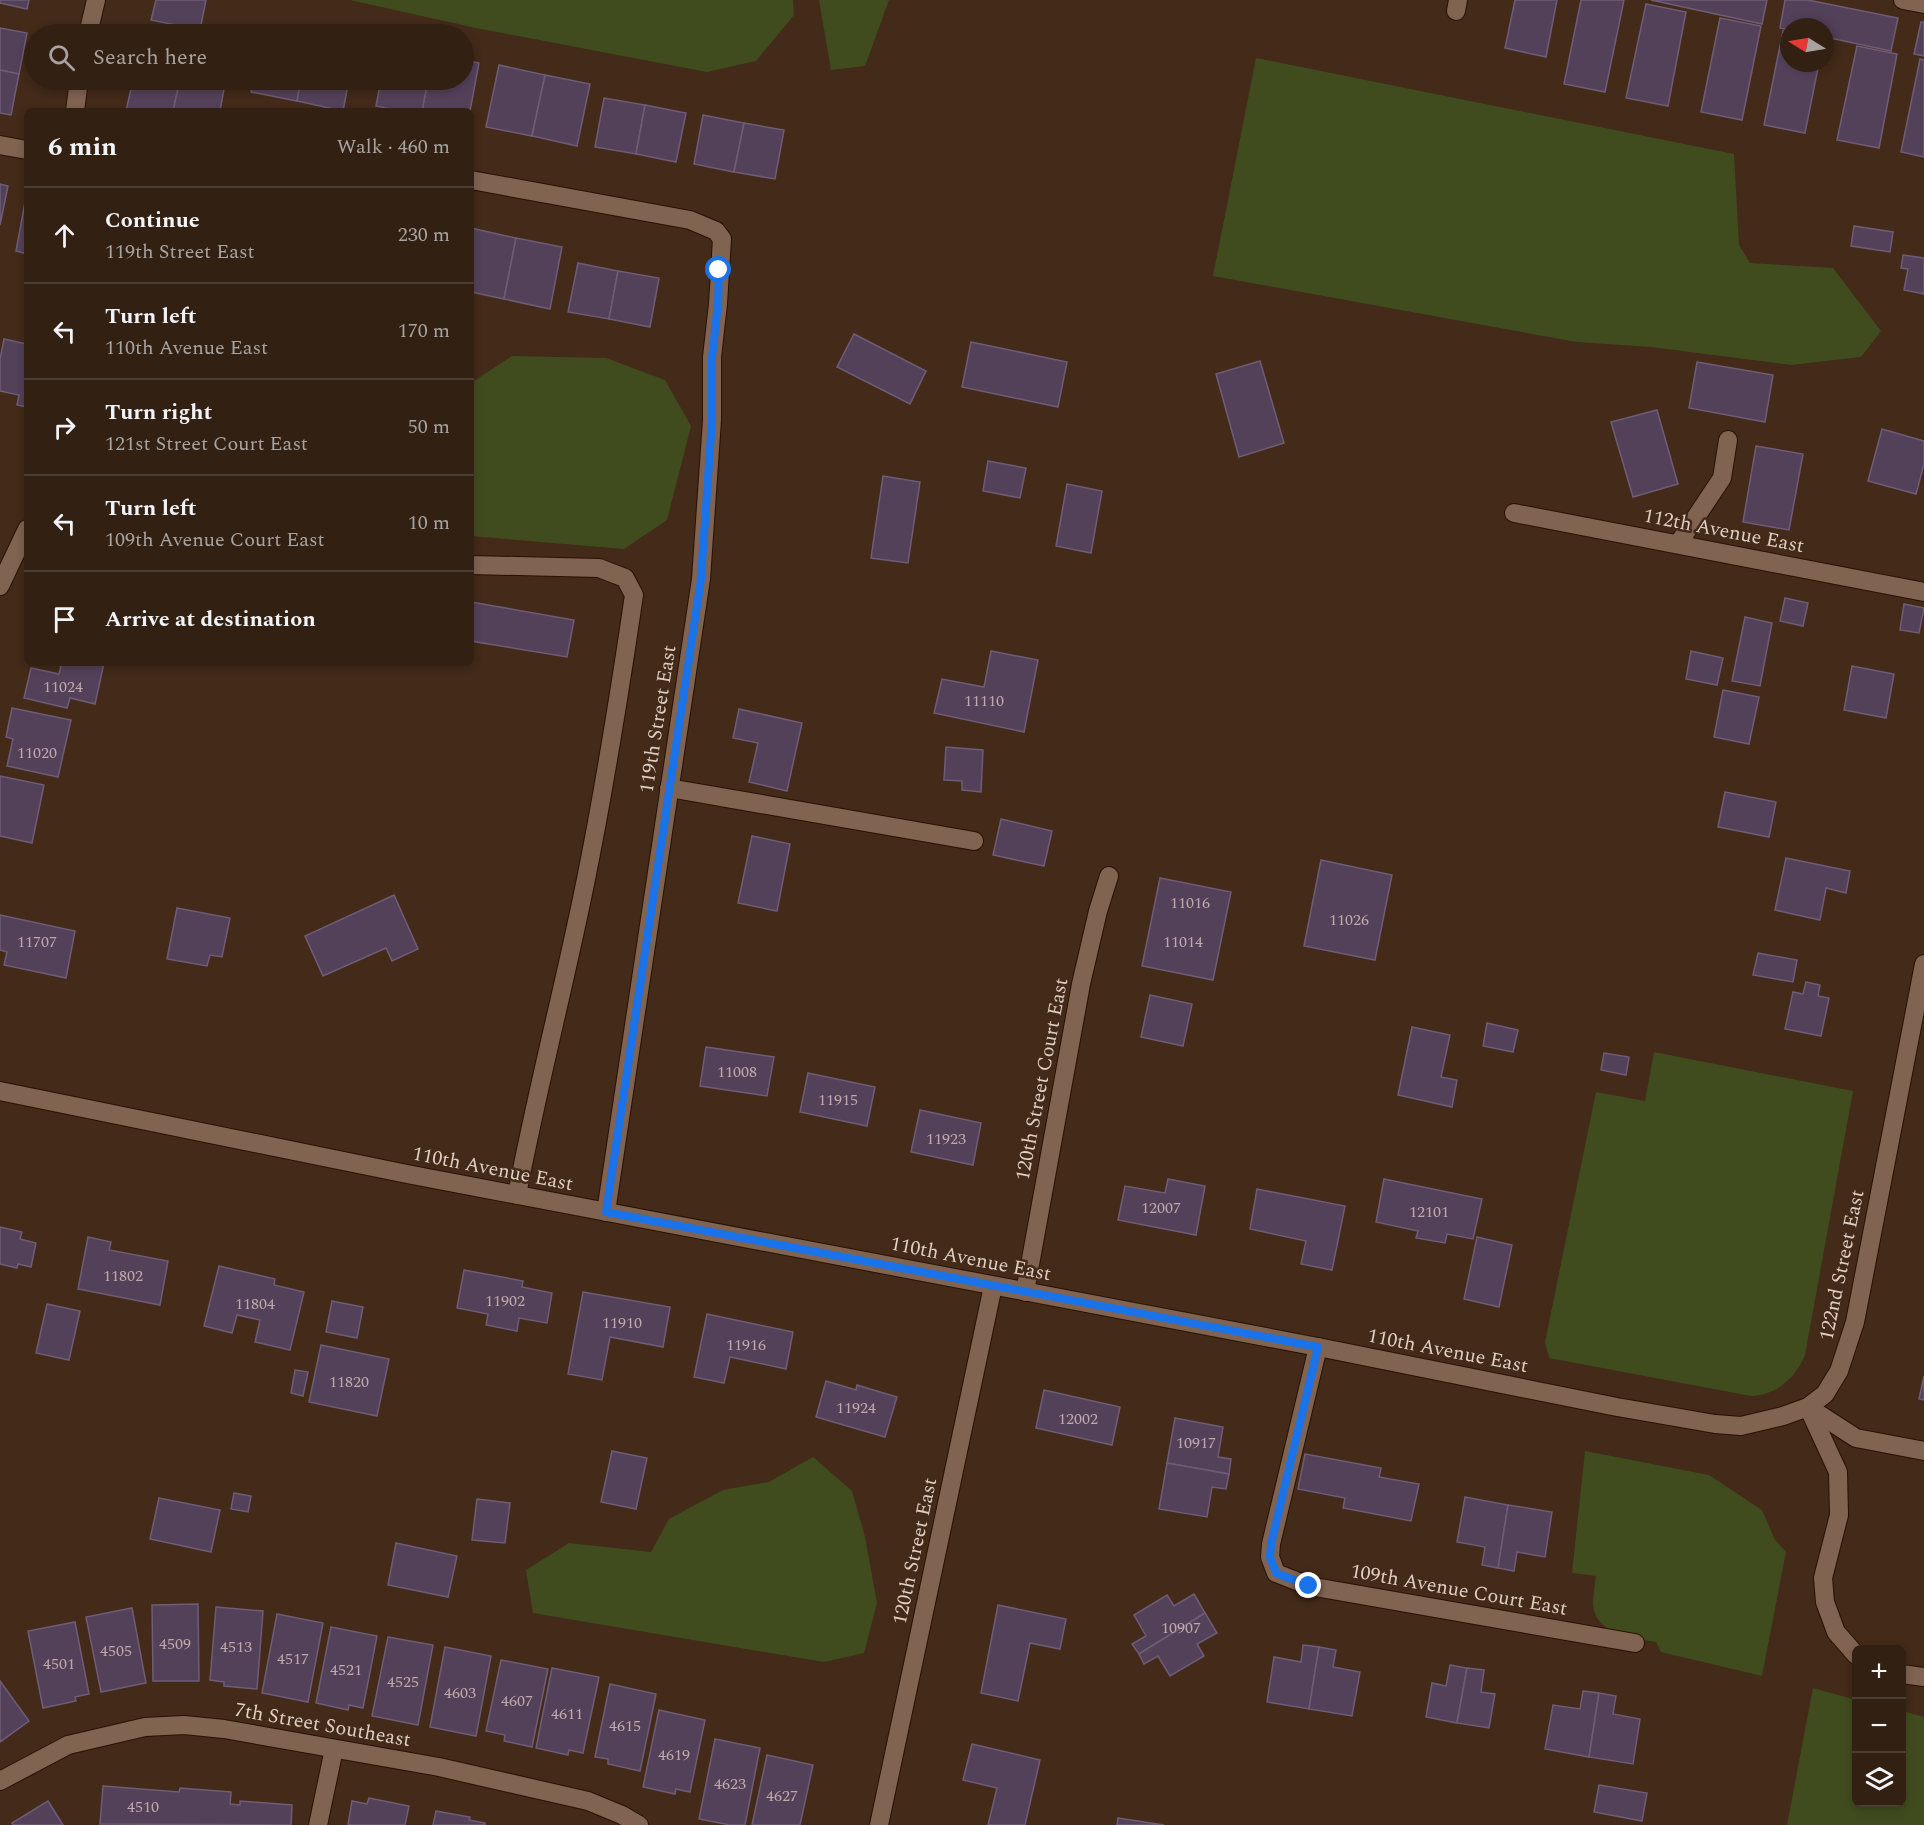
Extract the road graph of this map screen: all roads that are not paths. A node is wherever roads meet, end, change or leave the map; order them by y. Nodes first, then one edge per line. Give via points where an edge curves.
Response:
1 (96, 0) edge
2 (1903, 0) edge
3 (1924, 4) edge
4 (90, 24) edge
5 (78, 90) edge
6 (75, 108) edge
7 (0, 145) edge
8 (24, 149) edge
9 (474, 181) edge
10 (1728, 440) dead end
11 (1514, 513) dead end
12 (24, 535) edge
13 (1678, 544) junction
14 (474, 565) edge
15 (0, 586) edge
16 (1924, 592) edge
17 (669, 788) junction
18 (974, 841) dead end
19 (1109, 876) dead end
20 (1924, 964) edge
21 (1918, 1032) edge
22 (0, 1091) edge
23 (517, 1195) junction
24 (606, 1212) junction
25 (993, 1286) junction
26 (1025, 1292) junction
27 (1318, 1347) junction
28 (1808, 1407) junction
29 (1924, 1451) edge
30 (1635, 1643) dead end
31 (1852, 1650) edge
32 (1906, 1675) edge
33 (1924, 1677) edge
34 (334, 1749) junction
35 (0, 1781) edge
36 (318, 1825) edge
37 (639, 1825) edge
38 (879, 1825) edge

1 - 4 street
2 - 3 street
5 - 6 street
7 - 8 street
9 - 17 street, 119th Street East via 690,220 716,231 722,239 701,579
10 - 13 street via 1722,478
11 - 13 street, 112th Avenue East
12 - 15 street
13 - 16 street, 112th Avenue East
14 - 23 street via 599,568 625,578 634,595 586,880 532,1111
17 - 18 street
17 - 24 street, 119th Street East
19 - 26 street, 120th Street Court East via 1082,984
20 - 21 street, 122nd Street East
21 - 28 street, 122nd Street East via 1855,1322 1839,1371 1825,1394
22 - 23 street, 110th Avenue East
23 - 24 street, 110th Avenue East
24 - 25 street, 110th Avenue East
25 - 26 street, 110th Avenue East
25 - 38 street, 120th Street East
26 - 27 street, 110th Avenue East
27 - 28 street, 110th Avenue East via 1715,1424 1742,1426
27 - 30 street, 109th Avenue Court East via 1271,1544 1270,1557 1276,1573 1309,1586
28 - 29 street via 1856,1438
28 - 31 street via 1838,1472 1839,1515 1822,1578 1825,1602 1836,1632
32 - 33 street
34 - 35 street, 7th Street Southeast via 224,1729 145,1727 68,1745
34 - 36 street
34 - 37 street, 7th Street Southeast via 439,1767 588,1801

